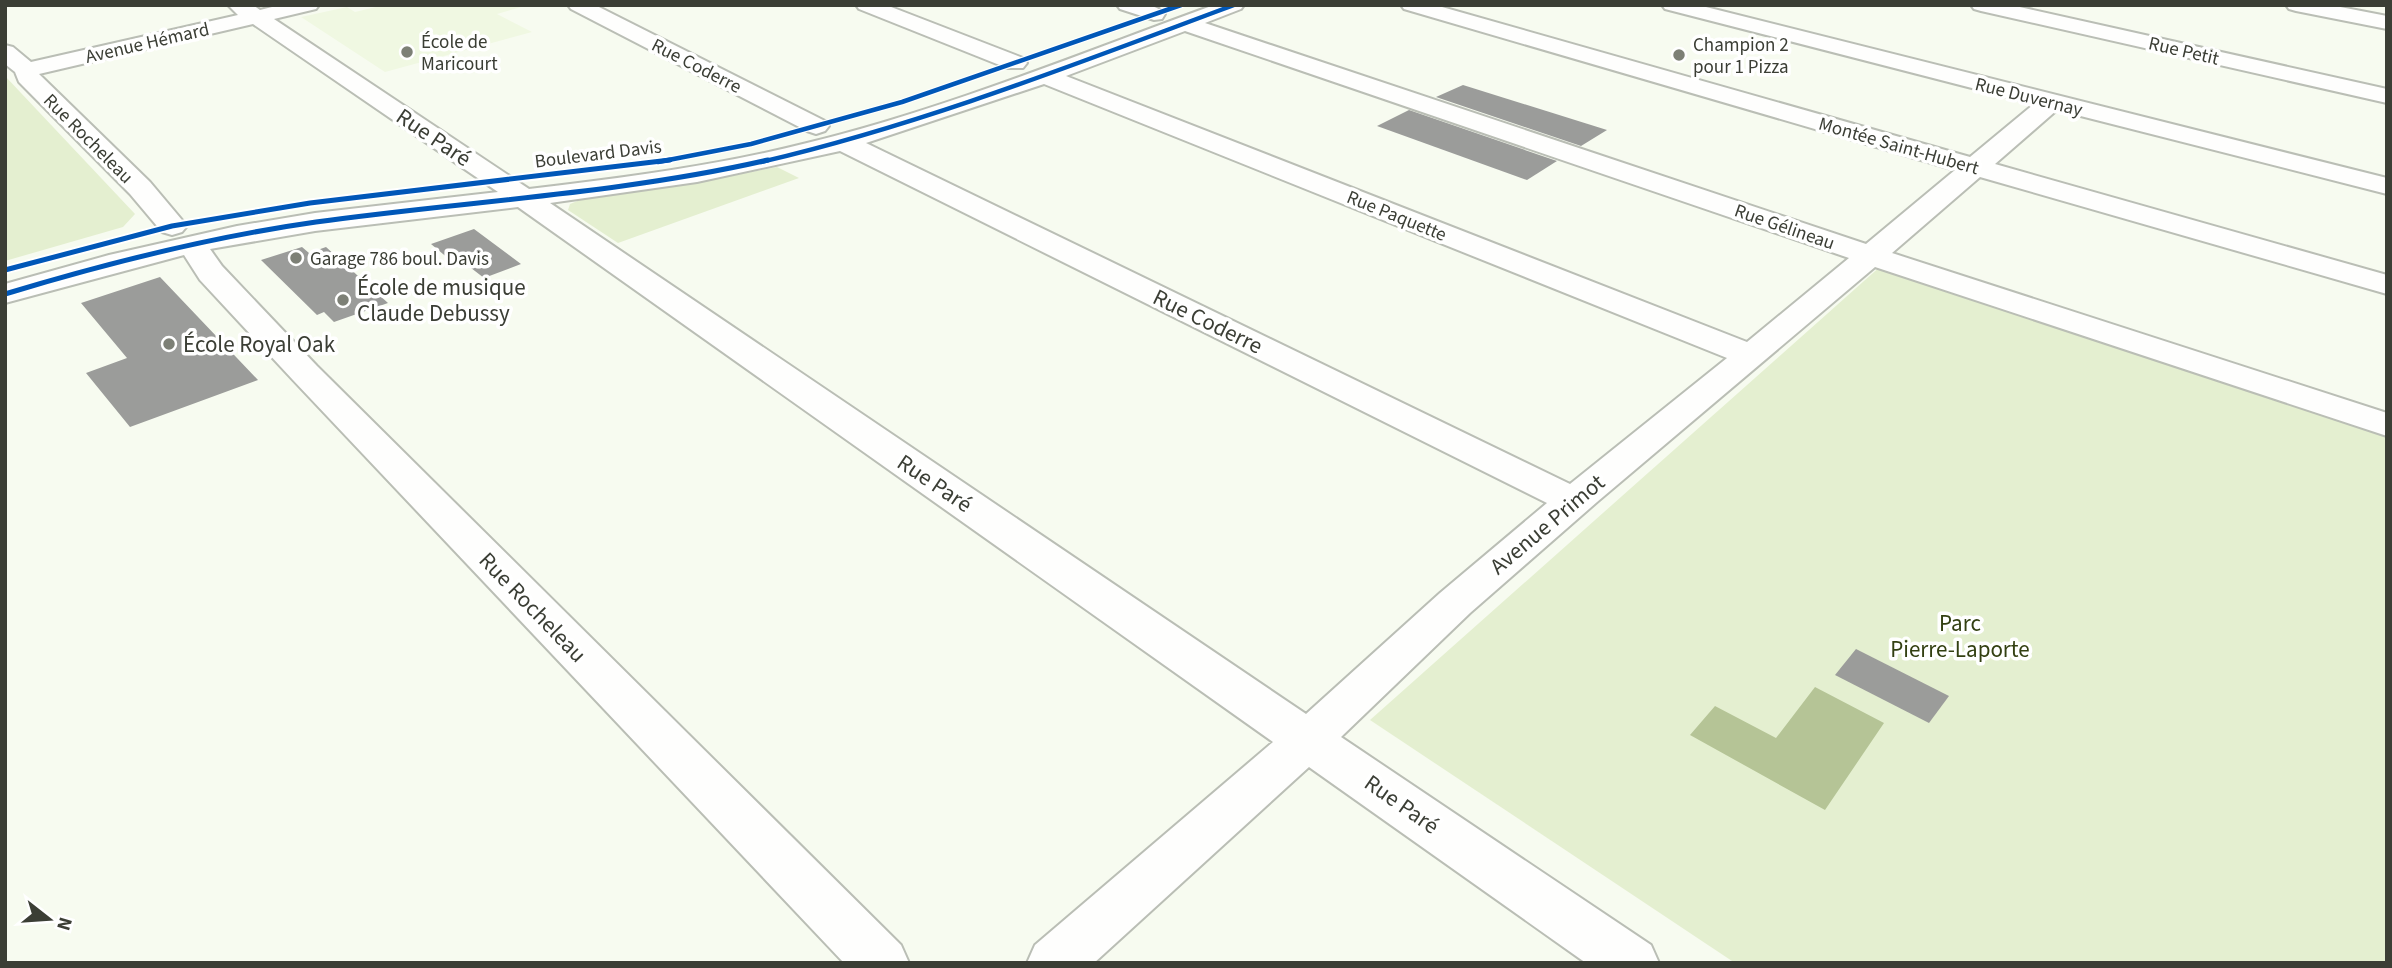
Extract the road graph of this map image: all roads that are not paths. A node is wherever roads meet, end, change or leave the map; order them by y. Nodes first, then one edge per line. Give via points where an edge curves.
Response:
1 (309, 5) edge
2 (578, 5) edge
3 (866, 5) edge
4 (1127, 5) edge
5 (1411, 5) edge
6 (1672, 5) edge
7 (1981, 5) edge
8 (2296, 5) edge
9 (2322, 8) edge
10 (1202, 10) edge
11 (247, 11) edge
12 (1154, 15) junction
13 (2387, 23) edge
14 (5, 52) edge
15 (1015, 62) junction
16 (27, 71) junction
17 (1043, 75) junction
18 (2387, 96) edge
19 (2052, 102) junction
20 (830, 134) junction
21 (1976, 168) junction
22 (2387, 186) edge
23 (511, 189) junction
24 (182, 235) junction
25 (1869, 255) junction
26 (5, 270) edge
27 (2387, 285) edge
28 (5, 294) edge
29 (1751, 356) junction
30 (2387, 425) edge
31 (1573, 501) junction
32 (1309, 739) junction
33 (881, 963) edge
34 (1055, 963) edge
35 (1631, 963) edge

1 - 11 street, Avenue Hémard
2 - 20 street, Rue Coderre
3 - 15 street
4 - 12 street
5 - 21 street, Montée Saint-Hubert
6 - 19 street, Rue Duvernay
7 - 18 street, Rue Petit
8 - 9 street
9 - 13 street
10 - 12 street, Boulevard Davis
10 - 17 street, Boulevard Davis
10 - 25 street, Rue Gélineau
11 - 16 street, Avenue Hémard
11 - 23 street, Rue Paré
12 - 15 street, Boulevard Davis
14 - 16 street, Rue Rocheleau
15 - 20 street, Boulevard Davis via 902,102
16 - 24 street, Rue Rocheleau via 27,77
17 - 20 street, Boulevard Davis via 946,110
17 - 29 street, Rue Paquette
19 - 21 street, Avenue Primot
19 - 22 street, Rue Duvernay
20 - 23 street, Boulevard Davis via 693,175
20 - 31 street, Rue Coderre
21 - 25 street, Avenue Primot
21 - 27 street, Montée Saint-Hubert
23 - 24 street, Boulevard Davis via 312,222
23 - 32 street, Rue Paré
24 - 26 street, Boulevard Davis
24 - 28 street, Boulevard Davis
24 - 33 street, Rue Rocheleau via 211,273 305,373
25 - 29 street, Avenue Primot
25 - 30 street, Rue Gélineau
29 - 31 street, Avenue Primot
31 - 32 street, Avenue Primot
32 - 34 street, Avenue Primot
32 - 35 street, Rue Paré

